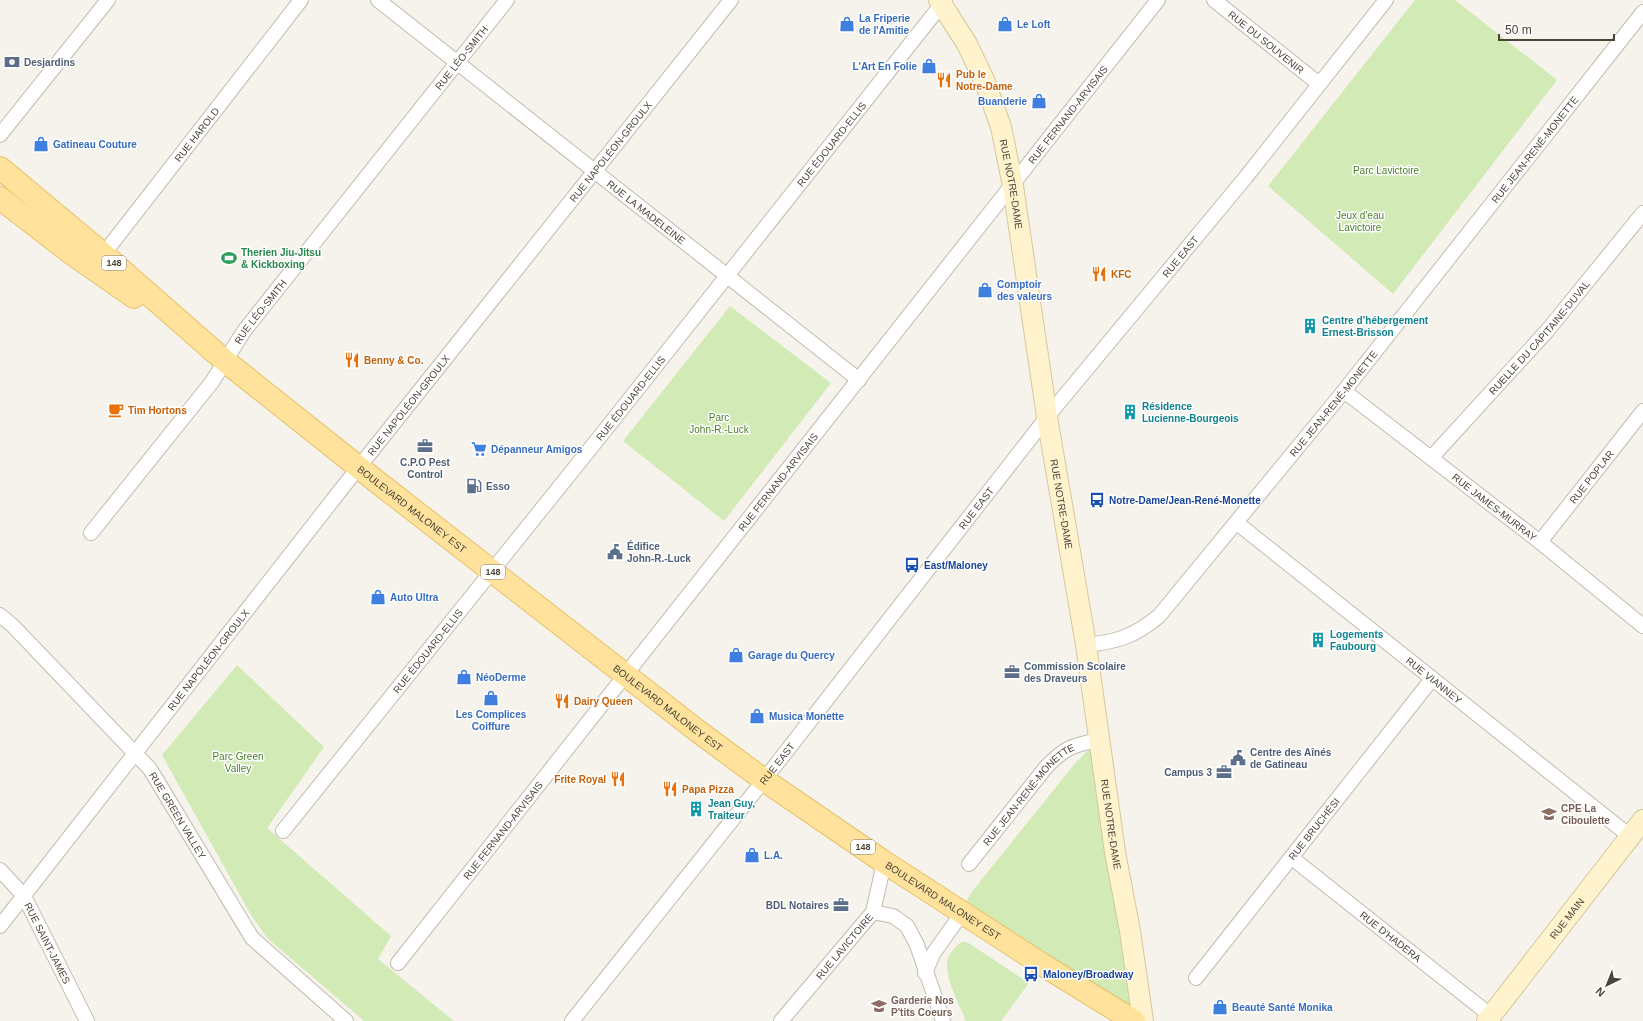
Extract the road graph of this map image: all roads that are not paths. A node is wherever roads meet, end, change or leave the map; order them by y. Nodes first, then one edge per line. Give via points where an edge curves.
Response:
1 (108, 0) edge
2 (301, 0) edge
3 (378, 0) edge
4 (507, 0) edge
5 (730, 0) edge
6 (1158, 0) edge
7 (1214, 0) edge
8 (1386, 0) edge
9 (942, 1) edge
10 (1643, 12) edge
11 (458, 64) junction
12 (1319, 84) junction
13 (0, 135) edge
14 (0, 168) edge
15 (595, 172) junction
16 (1013, 186) junction
17 (0, 198) edge
18 (1643, 213) edge
19 (98, 261) junction
20 (726, 276) junction
21 (225, 361) junction
22 (859, 380) junction
23 (1344, 391) junction
24 (1643, 411) edge
25 (1047, 416) junction
26 (1431, 458) junction
27 (359, 468) junction
28 (1237, 523) junction
29 (91, 533) dead end
30 (1540, 542) junction
31 (492, 572) junction
32 (0, 615) edge
33 (1643, 626) edge
34 (1086, 644) junction
35 (626, 676) junction
36 (1432, 679) junction
37 (1099, 740) junction
38 (134, 752) junction
39 (764, 780) junction
40 (1643, 820) edge
41 (283, 831) dead end
42 (1631, 837) junction
43 (1292, 858) junction
44 (881, 860) junction
45 (969, 864) dead end
46 (0, 870) edge
47 (24, 896) junction
48 (873, 912) junction
49 (962, 913) junction
50 (0, 926) edge
51 (398, 963) dead end
52 (925, 972) junction
53 (1196, 978) dead end
54 (1487, 1019) edge
55 (87, 1021) edge
56 (346, 1021) edge
57 (572, 1021) edge
58 (781, 1021) edge
59 (943, 1021) edge
60 (1134, 1021) edge
61 (1143, 1021) edge

1 - 13 street
2 - 19 street, RUE HAROLD
3 - 11 street, RUE LA MADELEINE
4 - 11 street, RUE LÉO-SMITH
5 - 15 street, RUE NAPOLÉON-GROULX
6 - 16 street, RUE FERNAND-ARVISAIS
7 - 12 street, RUE DU SOUVENIR
8 - 12 street, RUE EAST
9 - 16 street, RUE NOTRE-DAME via 986,82 1000,126
9 - 20 street, RUE ÉDOUARD-ELLIS
10 - 23 street, RUE JEAN-RENÉ-MONETTE
11 - 15 street, RUE LA MADELEINE
11 - 21 street, RUE LÉO-SMITH via 244,331
12 - 25 street, RUE EAST via 1246,177
14 - 19 main road, BOULEVARD MALONEY EST / 148
15 - 20 street, RUE LA MADELEINE
15 - 27 street, RUE NAPOLÉON-GROULX
16 - 22 street, RUE FERNAND-ARVISAIS
16 - 25 street, RUE NOTRE-DAME
17 - 19 main road, BOULEVARD MALONEY EST / 148
18 - 26 street, RUELLE DU CAPITAINE-DUVAL via 1547,331
19 - 21 main road, BOULEVARD MALONEY EST / 148
20 - 22 street, RUE LA MADELEINE
20 - 31 street, RUE ÉDOUARD-ELLIS
21 - 27 main road, BOULEVARD MALONEY EST / 148
21 - 29 street, RUE LÉO-SMITH via 212,382
22 - 35 street, RUE FERNAND-ARVISAIS
23 - 26 street, RUE JAMES-MURRAY
23 - 28 street, RUE JEAN-RENÉ-MONETTE
24 - 30 street, RUE POPLAR
25 - 34 street, RUE NOTRE-DAME
25 - 39 street, RUE EAST
26 - 30 street, RUE JAMES-MURRAY
27 - 31 main road, BOULEVARD MALONEY EST / 148
27 - 38 street, RUE NAPOLÉON-GROULX
28 - 34 street, RUE JEAN-RENÉ-MONETTE via 1164,610 1148,625 1112,642
28 - 36 street, RUE VIANNEY
30 - 33 street, RUE JAMES-MURRAY
31 - 35 main road, BOULEVARD MALONEY EST / 148
31 - 41 street, RUE ÉDOUARD-ELLIS
32 - 38 street, RUE GREEN VALLEY
34 - 37 street, RUE NOTRE-DAME
35 - 39 main road, BOULEVARD MALONEY EST / 148
35 - 51 street, RUE FERNAND-ARVISAIS
36 - 42 street, RUE VIANNEY
36 - 43 street, RUE BRUCHÉSI
37 - 45 street, RUE JEAN-RENÉ-MONETTE via 1076,744 1056,756
37 - 61 street, RUE NOTRE-DAME
38 - 47 street, RUE NAPOLÉON-GROULX
38 - 56 street, RUE GREEN VALLEY via 150,770 252,938
39 - 44 main road, BOULEVARD MALONEY EST / 148
39 - 57 street, RUE EAST
40 - 42 street, RUE MAIN
42 - 54 street, RUE MAIN
43 - 53 street, RUE BRUCHÉSI
43 - 54 street, RUE D'HADERA
44 - 48 street, RUE LAVICTOIRE via 881,878
44 - 49 main road, BOULEVARD MALONEY EST / 148
46 - 47 street, RUE SAINT-JAMES
47 - 50 street, RUE NAPOLÉON-GROULX
47 - 55 street, RUE SAINT-JAMES
48 - 52 street via 893,916 907,926 917,945
48 - 58 street, RUE LAVICTOIRE
49 - 52 street via 933,954
49 - 60 main road, BOULEVARD MALONEY EST / 148
52 - 59 street

